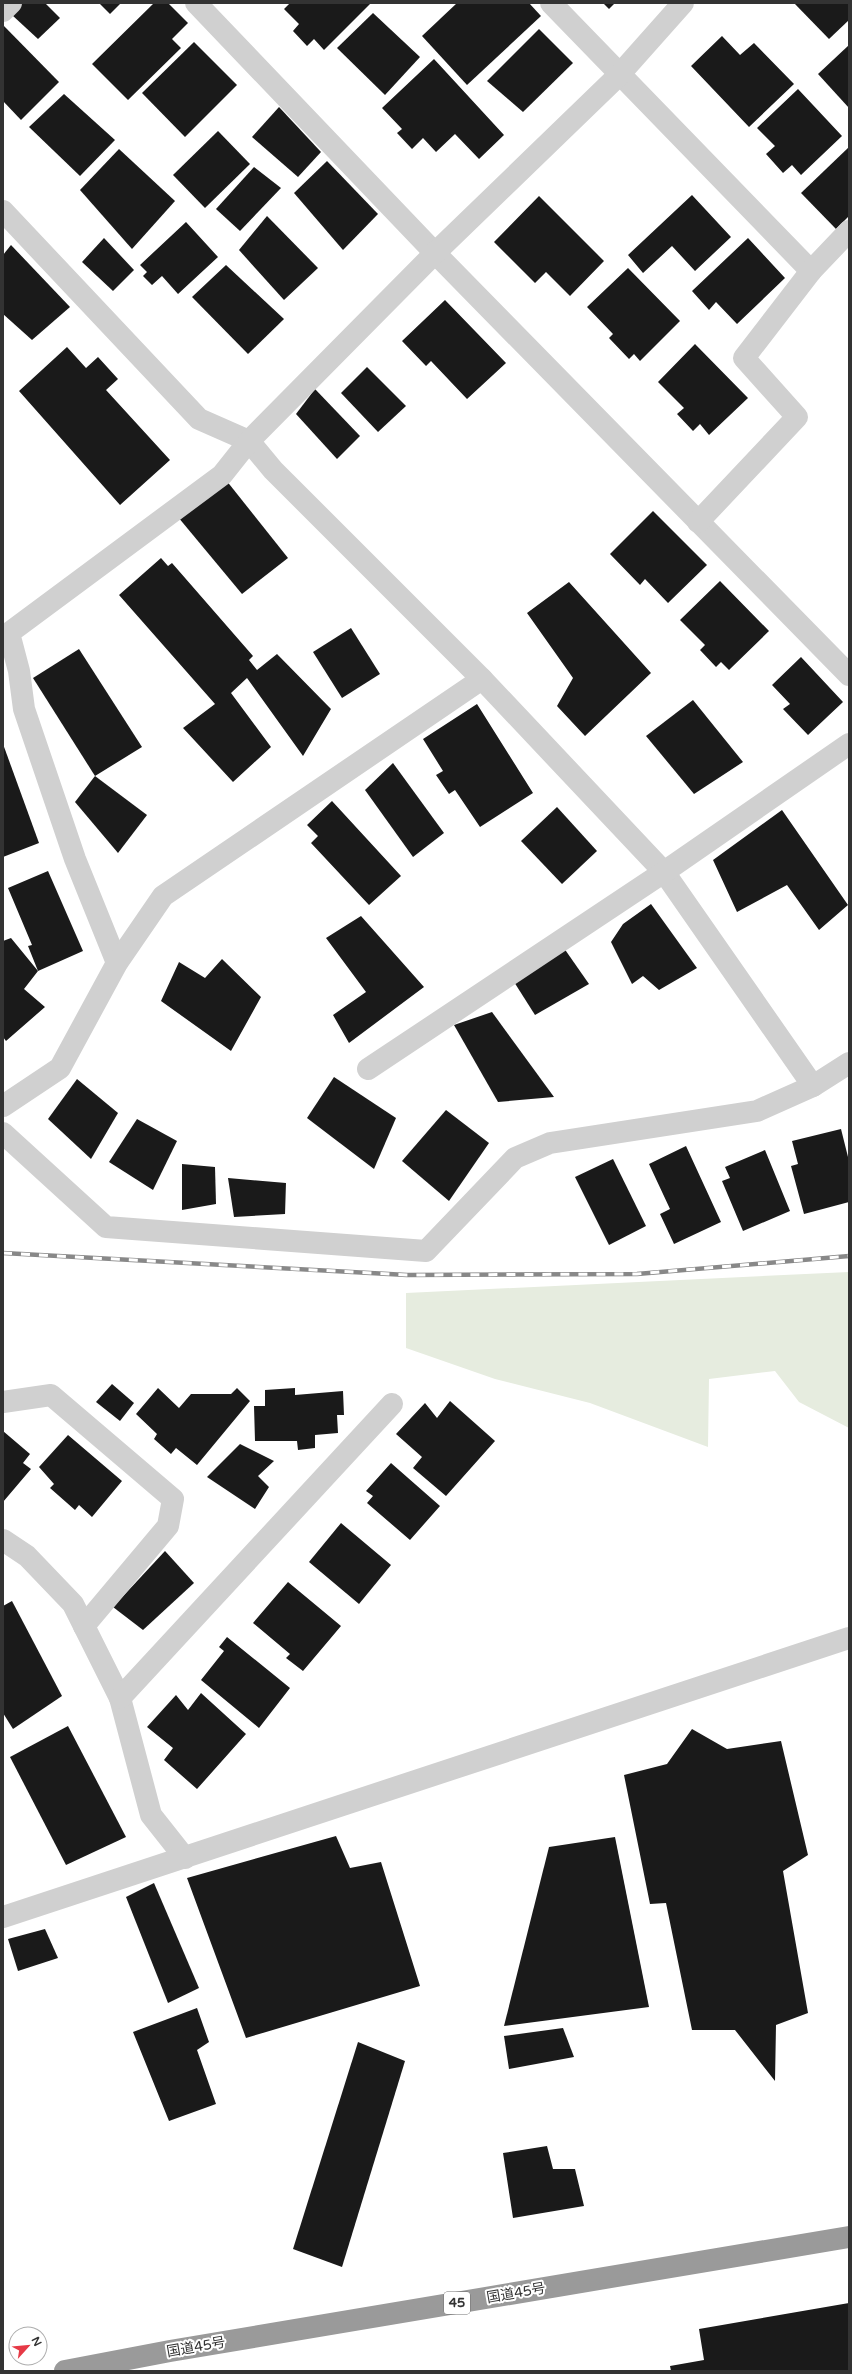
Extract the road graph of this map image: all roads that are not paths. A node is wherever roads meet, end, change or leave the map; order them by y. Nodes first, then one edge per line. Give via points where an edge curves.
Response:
1 (11, 3) edge
2 (196, 3) edge
3 (551, 3) edge
4 (683, 3) edge
5 (3, 11) edge
6 (619, 74) junction
7 (3, 210) edge
8 (849, 231) edge
9 (435, 253) junction
10 (811, 271) junction
11 (249, 441) junction
12 (698, 522) junction
13 (849, 675) edge
14 (482, 680) junction
15 (849, 744) edge
16 (664, 872) junction
17 (118, 963) junction
18 (849, 1063) edge
19 (368, 1069) dead end
20 (814, 1086) junction
21 (3, 1106) edge
22 (3, 1133) edge
23 (3, 1402) edge
24 (392, 1404) dead end
25 (3, 1540) edge
26 (84, 1626) junction
27 (849, 1638) edge
28 (120, 1698) junction
29 (185, 1858) junction
30 (3, 1918) edge
31 (849, 2237) edge
32 (65, 2371) edge

1 - 5 street
2 - 9 street
3 - 6 street
4 - 6 street
6 - 9 street
6 - 10 street
7 - 11 street via 199,419
8 - 10 street
9 - 11 street
9 - 12 street
10 - 12 street via 744,358 798,417
11 - 14 street via 273,470
11 - 17 street via 222,475 9,633 24,709 75,859
12 - 13 street
14 - 16 street
14 - 17 street via 163,896
15 - 16 street
16 - 19 street
16 - 20 street
17 - 21 street via 60,1068
18 - 20 street
20 - 22 street via 757,1111 550,1143 515,1158 426,1251 106,1227
23 - 26 street via 51,1395 173,1499 168,1526
24 - 28 street
25 - 26 street via 27,1556 73,1604
26 - 28 street
27 - 29 street
28 - 29 street via 151,1815
29 - 30 street
31 - 32 highway, 国道45号 / 45

